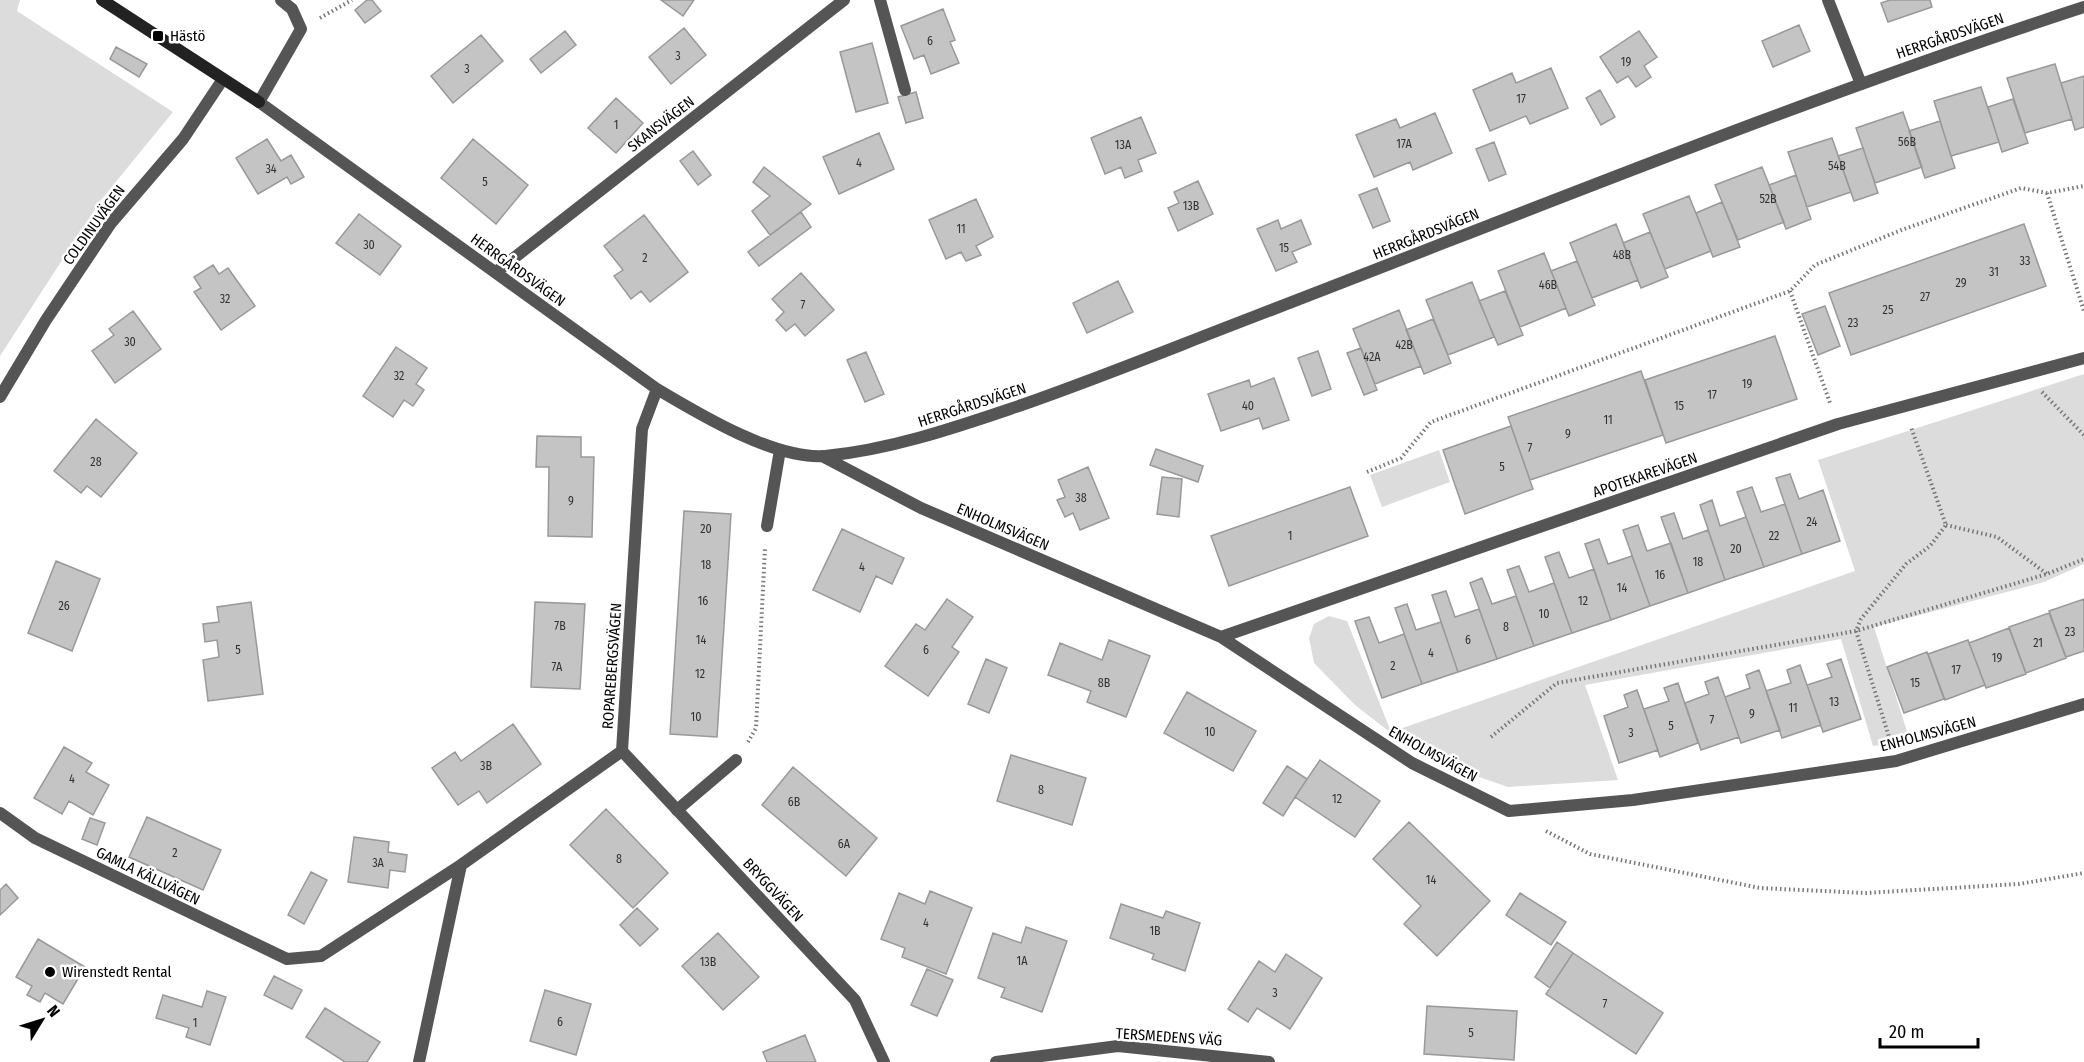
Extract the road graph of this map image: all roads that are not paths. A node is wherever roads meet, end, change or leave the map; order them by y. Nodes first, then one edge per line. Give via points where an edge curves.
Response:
1 (102, 0) edge
2 (281, 0) edge
3 (844, 0) edge
4 (880, 0) edge
5 (1828, 0) edge
6 (118, 4) edge
7 (2084, 7) edge
8 (223, 79) junction
9 (1861, 84) junction
10 (905, 90) dead end
11 (259, 102) junction
12 (496, 272) junction
13 (2084, 358) edge
14 (657, 389) junction
15 (0, 397) edge
16 (780, 450) junction
17 (822, 456) junction
18 (766, 526) road end
19 (1221, 637) junction
20 (2084, 704) edge
21 (622, 751) junction
22 (736, 760) road end
23 (677, 810) junction
24 (0, 813) edge
25 (461, 865) junction
26 (287, 959) joint
27 (419, 1062) edge
28 (884, 1062) edge
29 (996, 1062) edge
30 (1269, 1062) edge

1 - 6 street, HERRGÅRDSVÄGEN
2 - 11 street via 292,9 301,29
3 - 12 street, SKANSVÄGEN
4 - 10 street
5 - 9 street
6 - 8 street, HERRGÅRDSVÄGEN
7 - 9 street, HERRGÅRDSVÄGEN
8 - 11 street, HERRGÅRDSVÄGEN
8 - 15 street, COLDINUVÄGEN via 183,139 111,223
9 - 17 street, HERRGÅRDSVÄGEN via 1645,163 1151,358 1024,404 933,435
11 - 12 street, HERRGÅRDSVÄGEN
12 - 14 street, HERRGÅRDSVÄGEN
13 - 19 street, APOTEKAREVÄGEN via 1838,424
14 - 16 street, HERRGÅRDSVÄGEN via 702,416
14 - 21 street, ROPAREBERGSVÄGEN via 642,429
16 - 17 street, HERRGÅRDSVÄGEN
16 - 18 street
17 - 19 street, ENHOLMSVÄGEN via 921,508
19 - 20 street, ENHOLMSVÄGEN via 1412,763 1509,811 1634,800 1896,761
21 - 23 street, BRYGGVÄGEN
21 - 25 street, ROPAREBERGSVÄGEN
22 - 23 street
23 - 28 street, BRYGGVÄGEN via 855,1000
24 - 26 street, GAMLA KÄLLVÄGEN via 35,838
25 - 26 street, ROPAREBERGSVÄGEN via 321,956
25 - 27 street
29 - 30 street, TERSMEDENS VÄG via 1118,1046

